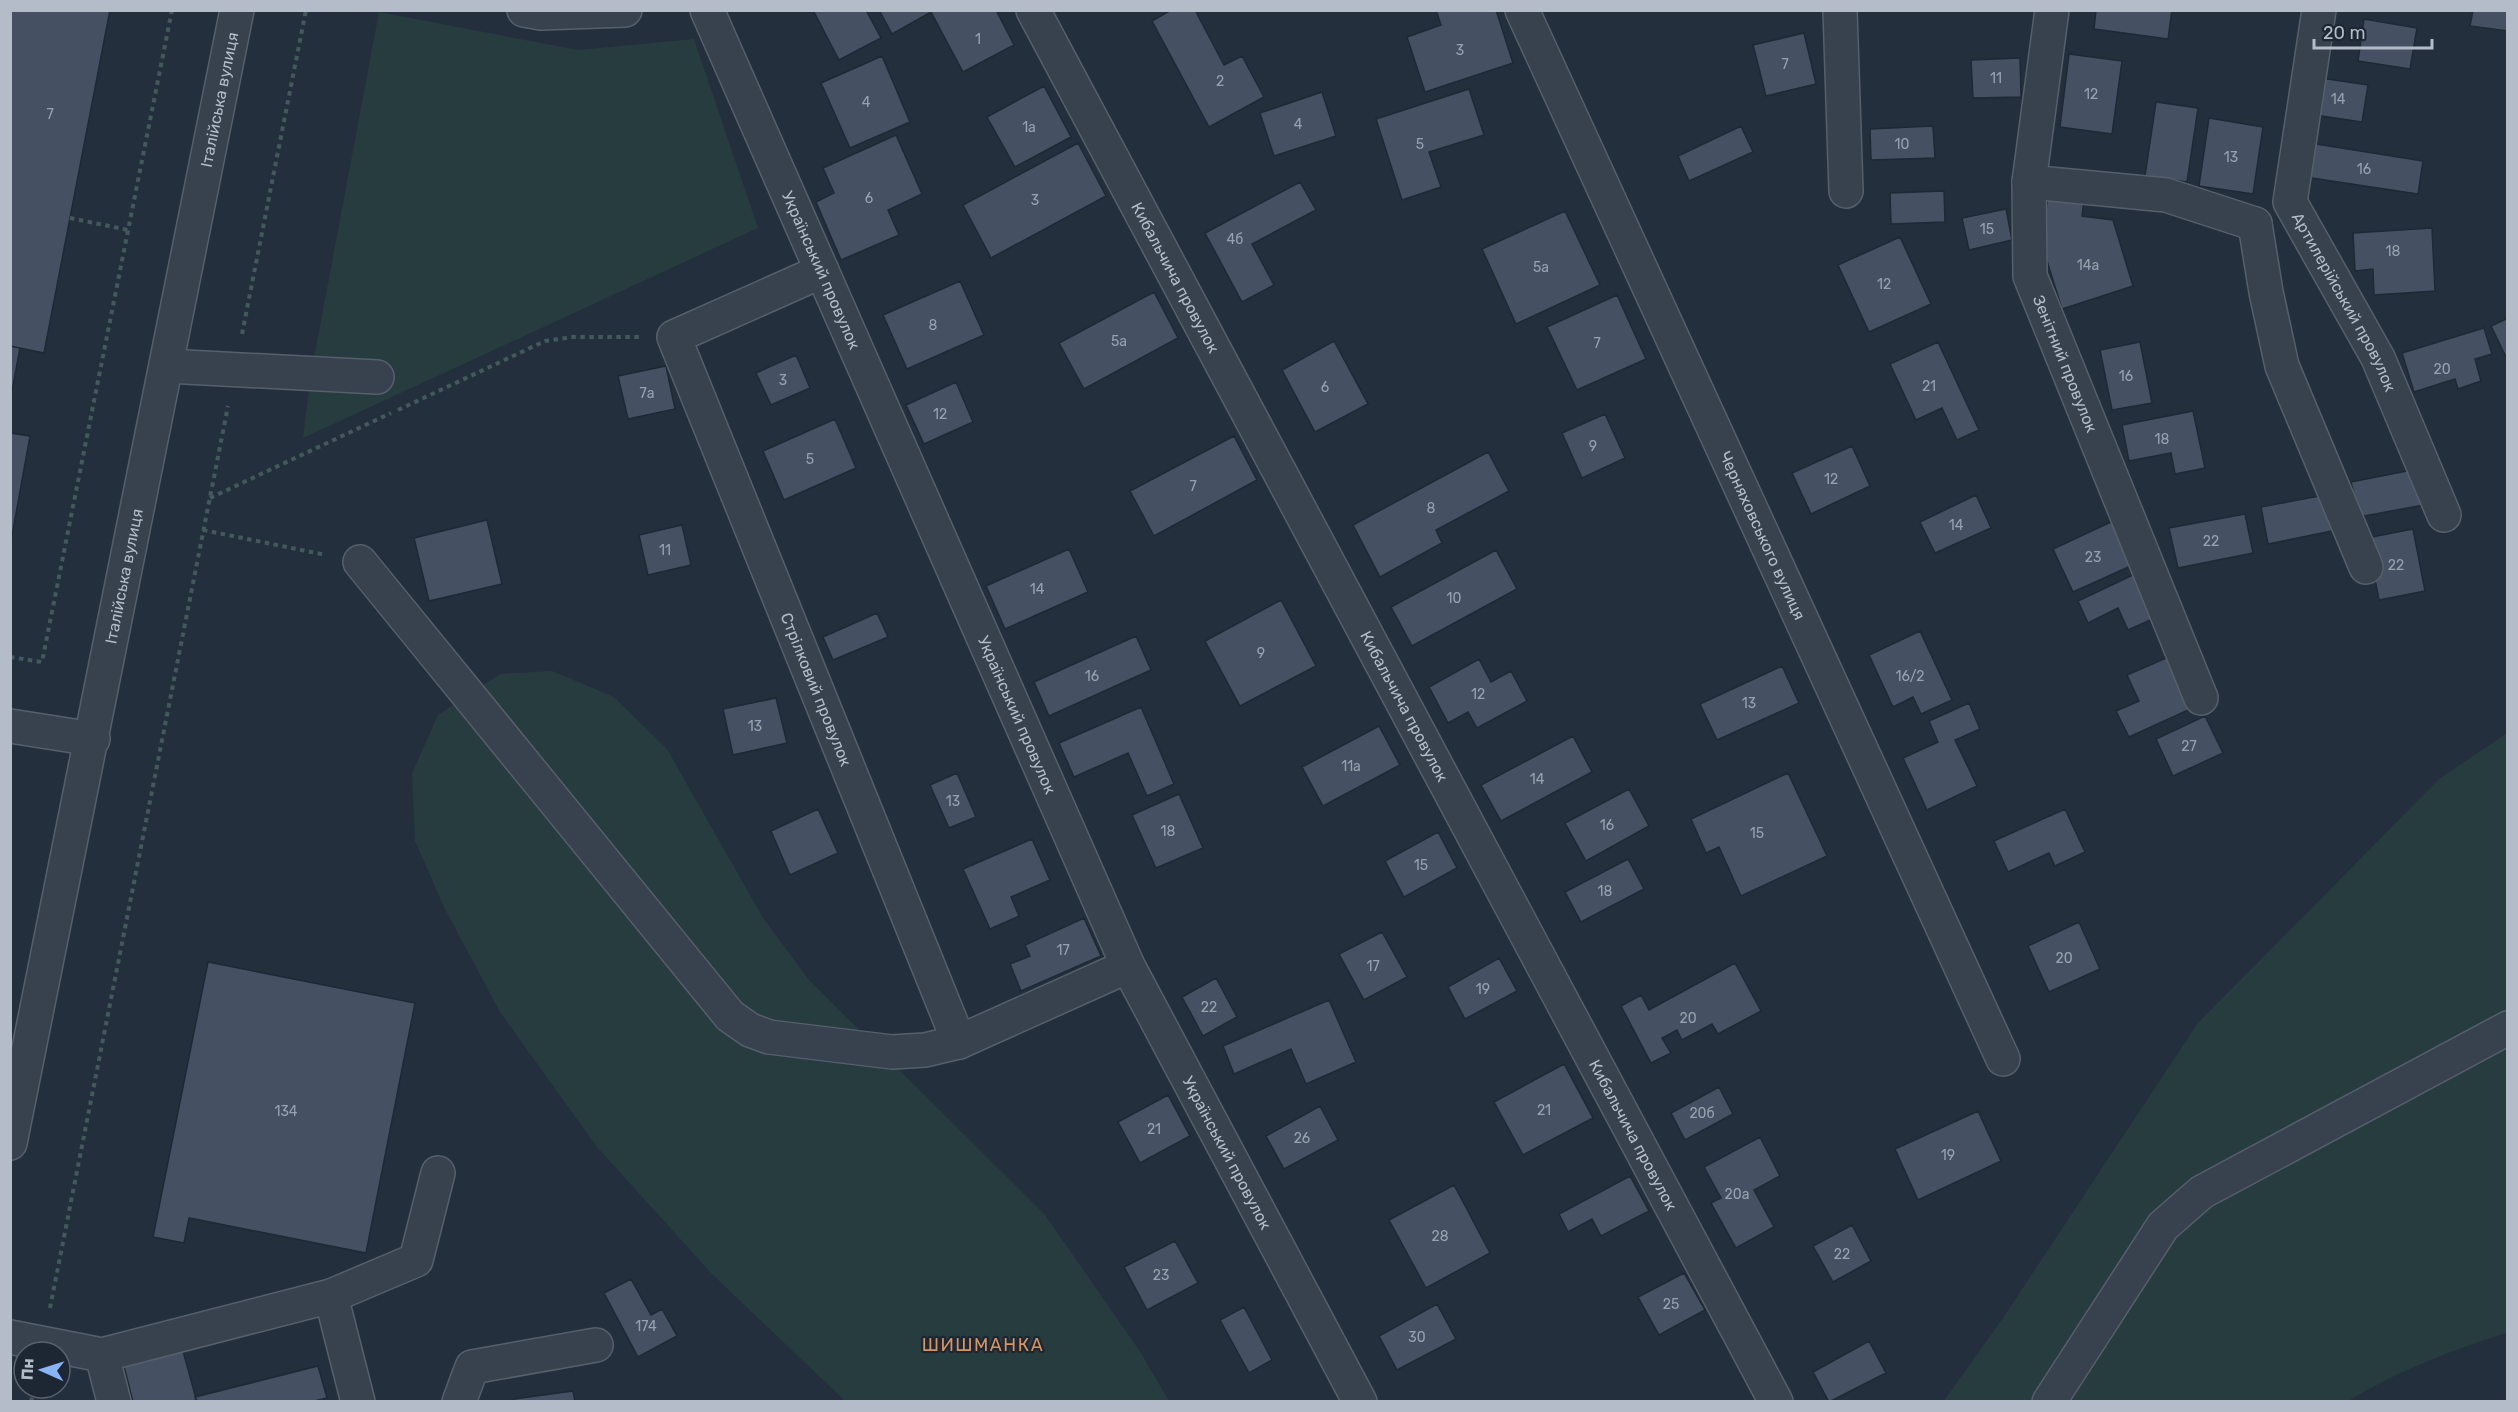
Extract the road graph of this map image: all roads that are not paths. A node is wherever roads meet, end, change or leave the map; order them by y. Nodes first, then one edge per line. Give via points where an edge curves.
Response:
1 (237, 10) edge
2 (524, 10) edge
3 (624, 10) edge
4 (707, 10) edge
5 (1033, 10) edge
6 (1522, 10) edge
7 (1840, 10) edge
8 (2052, 10) edge
9 (2319, 10) edge
10 (2029, 183) junction
11 (1846, 191) dead end
12 (2290, 201) junction
13 (2255, 224) junction
14 (822, 272) junction
15 (167, 366) junction
16 (377, 377) dead end
17 (2444, 515) dead end
18 (360, 562) road end
19 (2366, 567) dead end
20 (2201, 698) dead end
21 (10, 726) edge
22 (93, 739) junction
23 (1128, 966) junction
24 (2508, 1028) edge
25 (959, 1042) junction
26 (2003, 1059) dead end
27 (10, 1143) edge
28 (438, 1173) dead end
29 (331, 1296) junction
30 (10, 1337) edge
31 (596, 1346) dead end
32 (102, 1355) junction
33 (114, 1401) edge
34 (358, 1401) edge
35 (459, 1401) edge
36 (1360, 1401) edge
37 (1776, 1401) edge
38 (2049, 1401) edge

1 - 15 street, Італійська вулиця
2 - 3 street
4 - 14 street, Український провулок
5 - 37 street, Кибальчича провулок
6 - 26 street, Черняховського вулиця
7 - 11 street
8 - 10 street, Зенітний провулок
9 - 12 street, Артилерійський провулок
10 - 13 street via 2166,195
10 - 20 street, Зенітний провулок via 2030,276
12 - 13 street
12 - 17 street, Артилерійський провулок via 2378,357
13 - 19 street via 2282,366
14 - 23 street, Український провулок
14 - 25 street, Стрілковий провулок via 674,337
15 - 16 street
15 - 22 street, Італійська вулиця
18 - 25 street via 730,1016 750,1030 769,1036 892,1052
21 - 22 street
22 - 27 street, Італійська вулиця
23 - 25 street
23 - 36 street, Український провулок
24 - 38 street via 2202,1192 2163,1226
28 - 29 street via 416,1260
29 - 32 street
29 - 34 street
30 - 32 street
31 - 35 street via 472,1367
32 - 33 street

